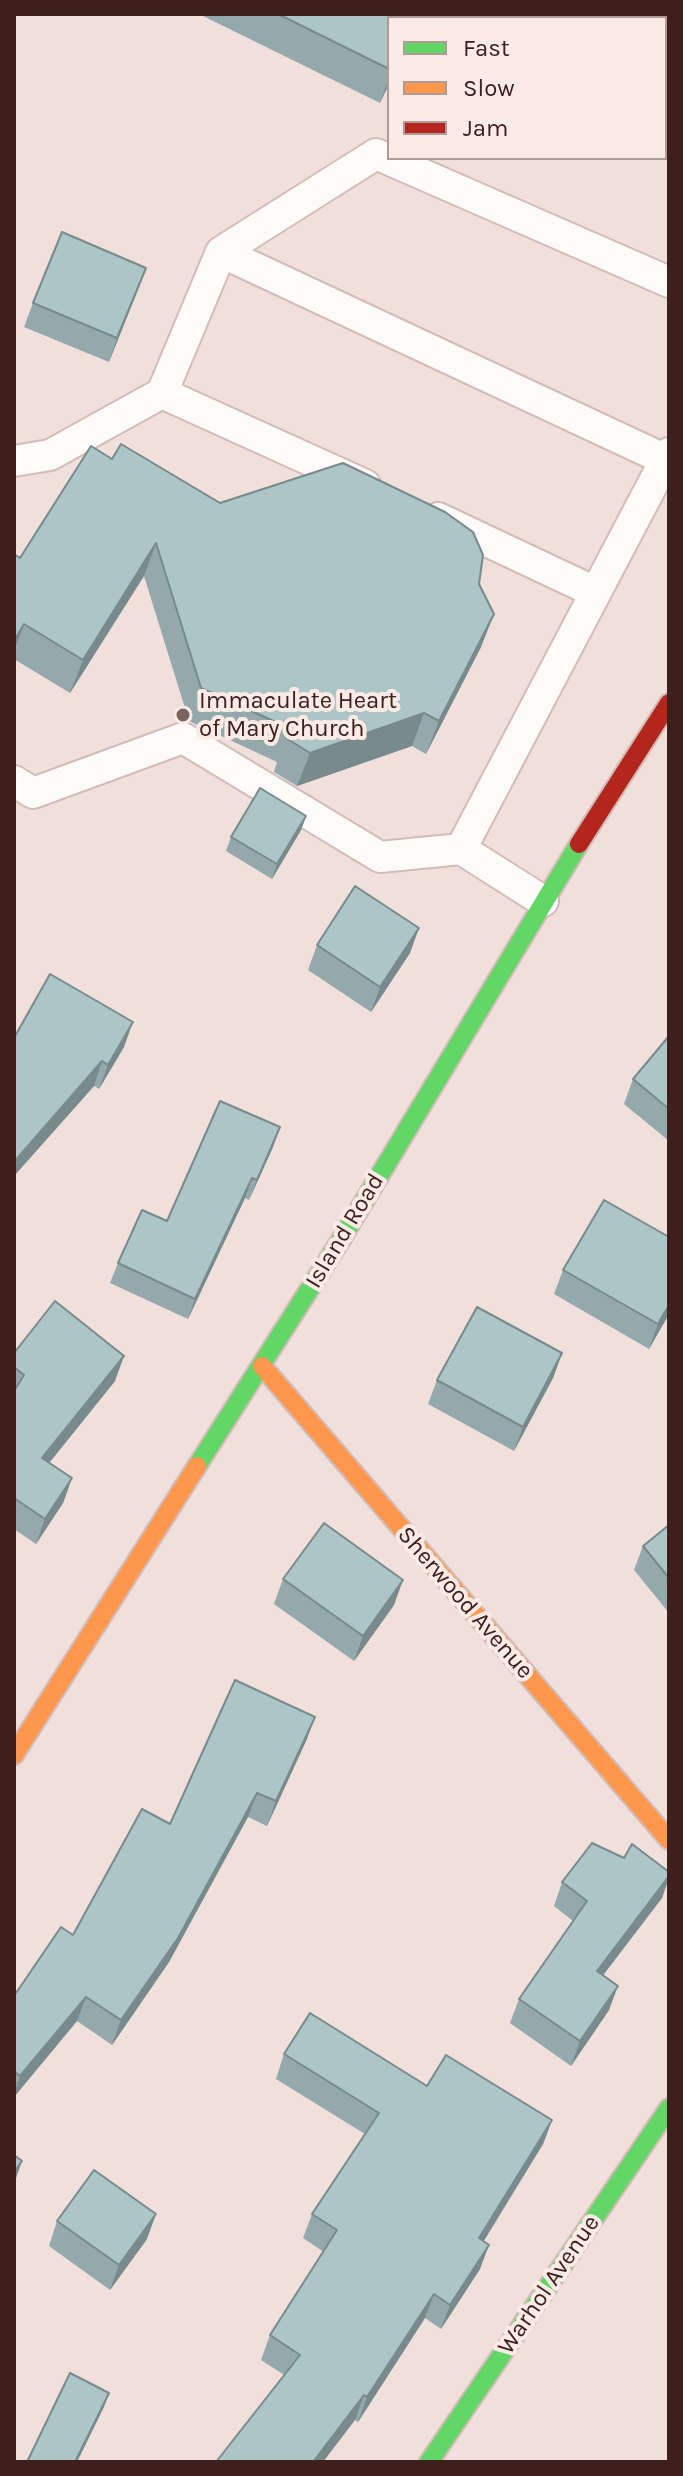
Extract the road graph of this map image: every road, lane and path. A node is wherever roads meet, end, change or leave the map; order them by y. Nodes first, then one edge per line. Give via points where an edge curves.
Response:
1 (387, 159) edge
2 (390, 160) edge
3 (221, 252) junction
4 (669, 282) edge
5 (162, 393) junction
6 (667, 457) edge
7 (14, 461) edge
8 (388, 495) edge
9 (416, 508) edge
10 (595, 592) junction
11 (669, 703) edge
12 (14, 781) edge
13 (461, 849) junction
14 (543, 901) junction
15 (262, 1366) junction
16 (14, 1755) edge
17 (669, 1840) edge
18 (669, 2108) edge
19 (429, 2462) edge

1 - 3 lane via 376,154
2 - 4 lane
3 - 5 lane
3 - 6 lane
5 - 7 lane via 50,455
5 - 8 lane
6 - 10 lane
9 - 10 lane
10 - 13 lane
11 - 14 main road, Island Road
12 - 13 lane via 33,793 183,738 380,857
13 - 14 lane
14 - 15 main road, Island Road
15 - 16 main road, Island Road
15 - 17 main road, Sherwood Avenue
18 - 19 main road, Warhol Avenue

